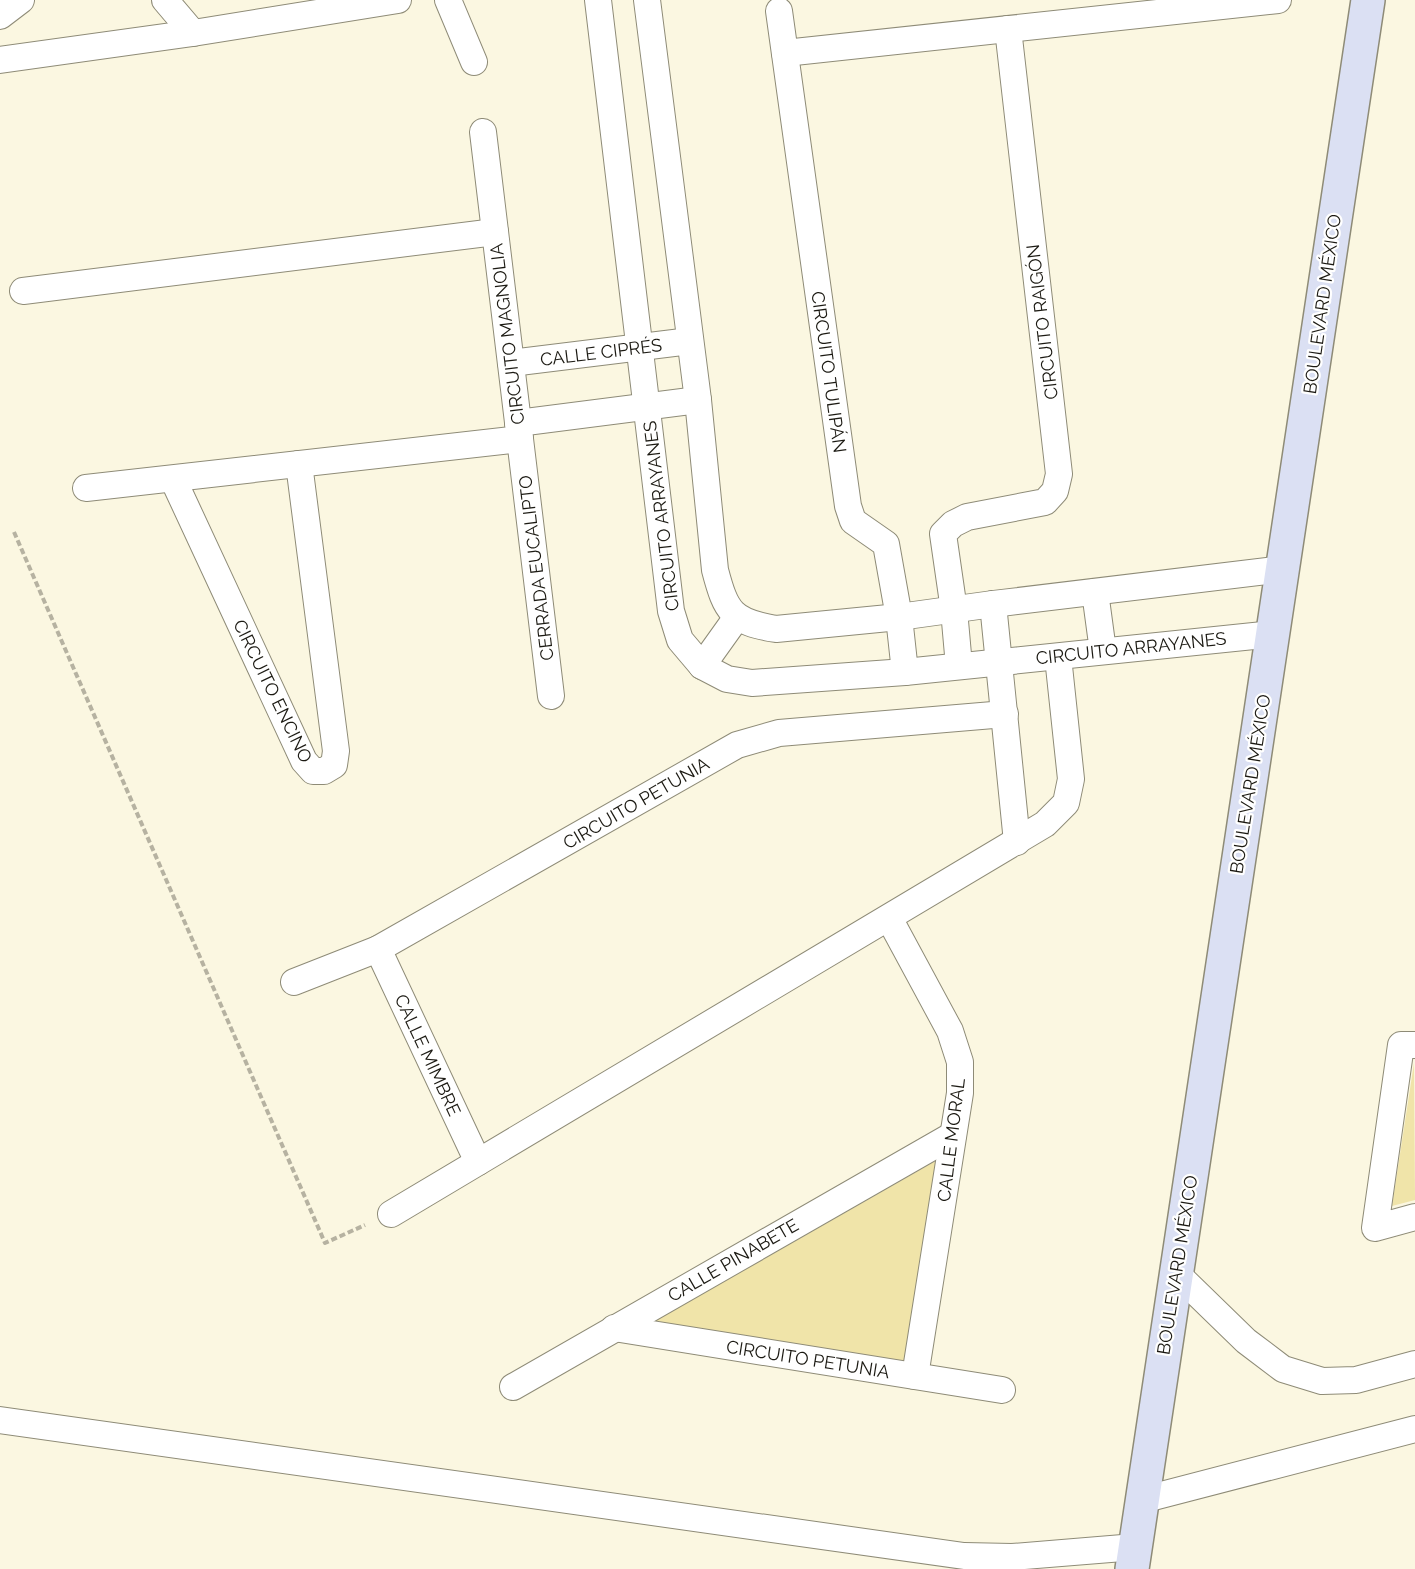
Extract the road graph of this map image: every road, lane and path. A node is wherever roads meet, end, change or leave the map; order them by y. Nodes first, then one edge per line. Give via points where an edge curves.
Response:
1 (21, 0) edge
2 (165, 0) edge
3 (398, 0) edge
4 (448, 0) edge
5 (598, 0) edge
6 (647, 0) edge
7 (1278, 0) edge
8 (1368, 0) edge
9 (779, 11) dead end
10 (0, 16) edge
11 (1008, 29) junction
12 (193, 33) junction
13 (785, 53) junction
14 (0, 60) edge
15 (474, 62) dead end
16 (483, 132) dead end
17 (495, 232) junction
18 (23, 291) dead end
19 (690, 341) junction
20 (641, 348) junction
21 (511, 363) junction
22 (698, 400) junction
23 (648, 407) junction
24 (519, 431) junction
25 (299, 464) junction
26 (173, 479) junction
27 (86, 488) dead end
28 (14, 532) dead end
29 (1283, 569) junction
30 (1095, 592) junction
31 (993, 604) junction
32 (954, 610) junction
33 (737, 617) junction
34 (899, 617) junction
35 (1273, 634) junction
36 (1103, 651) junction
37 (1058, 657) junction
38 (999, 662) junction
39 (702, 666) junction
40 (959, 666) junction
41 (905, 672) junction
42 (551, 696) dead end
43 (1005, 714) junction
44 (1017, 842) junction
45 (889, 918) junction
46 (378, 949) junction
47 (294, 982) dead end
48 (1415, 1045) edge
49 (953, 1135) junction
50 (478, 1162) junction
51 (391, 1214) joint
52 (1415, 1216) edge
53 (1176, 1273) junction
54 (614, 1328) junction
55 (1415, 1364) edge
56 (915, 1377) junction
57 (513, 1387) dead end
58 (1002, 1390) dead end
59 (0, 1420) edge
60 (1415, 1429) edge
61 (1142, 1500) junction
62 (1134, 1558) edge

1 - 10 street
2 - 12 street
3 - 12 street
4 - 15 street
5 - 20 street, CIRCUITO ARRAYANES
6 - 19 street
7 - 11 street
8 - 29 main road, BOULEVARD MÉXICO
9 - 13 street, CIRCUITO TULIPÁN
11 - 13 street
11 - 32 street, CIRCUITO RAIGÓN via 1059,474 1055,491 1045,502 967,517 943,534
12 - 14 street
13 - 34 street, CIRCUITO TULIPÁN via 848,506 853,522 886,544
16 - 17 street
17 - 18 street, CIRCUITO MAGNOLIA
17 - 21 street, CIRCUITO MAGNOLIA
19 - 20 street, CALLE CIPRÉS
19 - 22 street
20 - 21 street, CALLE CIPRÉS
20 - 23 street, CIRCUITO ARRAYANES
21 - 24 street, CIRCUITO MAGNOLIA
22 - 23 street
22 - 33 street via 715,570 722,596
23 - 24 street
23 - 39 street, CIRCUITO ARRAYANES via 671,611 680,640
24 - 25 street, CIRCUITO MAGNOLIA
24 - 42 street, CERRADA EUCALIPTO
25 - 26 street, CIRCUITO MAGNOLIA
25 - 26 street, CIRCUITO ENCINO via 336,751 334,765 324,771 313,771 304,760
26 - 27 street, CIRCUITO MAGNOLIA
28 - 51 path via 325,1243
29 - 30 street
29 - 35 main road, BOULEVARD MÉXICO
30 - 31 street
30 - 36 street
31 - 32 street
31 - 38 street
32 - 34 street
32 - 40 street
33 - 34 street via 751,625 776,629
33 - 39 street
34 - 41 street, CIRCUITO TULIPÁN
35 - 36 street, CIRCUITO ARRAYANES
35 - 53 main road, BOULEVARD MÉXICO
36 - 37 street, CIRCUITO ARRAYANES
37 - 38 street, CIRCUITO ARRAYANES
37 - 44 street via 1071,779 1066,803 1045,824
38 - 40 street, CIRCUITO ARRAYANES
38 - 43 street
39 - 41 street, CIRCUITO ARRAYANES via 727,679 752,683
40 - 41 street, CIRCUITO ARRAYANES
43 - 44 street
43 - 46 street, CIRCUITO PETUNIA via 779,734 737,745
44 - 45 street
45 - 49 street, CALLE MORAL via 950,1031 960,1062
45 - 50 street
46 - 47 street, CIRCUITO PETUNIA
46 - 50 street, CALLE MIMBRE
48 - 52 street via 1401,1045 1375,1228
49 - 54 street, CALLE PINABETE
49 - 56 street, CALLE MORAL
50 - 51 street
53 - 55 street via 1246,1341 1283,1369 1322,1381 1356,1380
53 - 61 main road, BOULEVARD MÉXICO
54 - 56 street, CIRCUITO PETUNIA
54 - 57 street, CALLE PINABETE
56 - 58 street, CIRCUITO PETUNIA
59 - 62 street via 964,1556
60 - 61 street
61 - 62 main road, BOULEVARD MÉXICO

